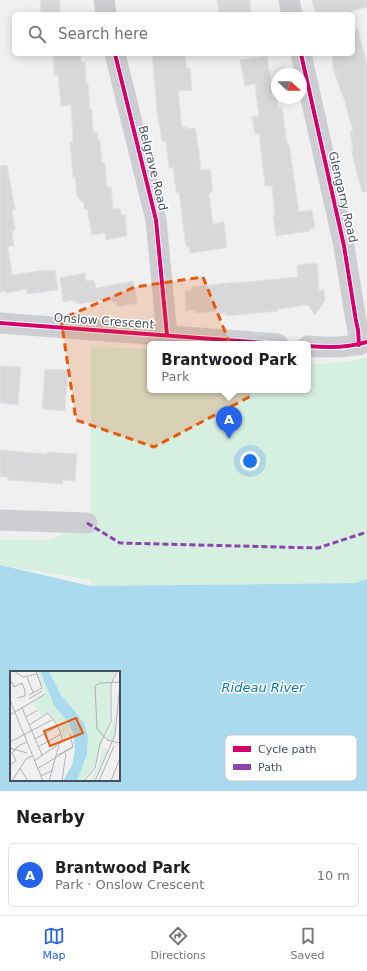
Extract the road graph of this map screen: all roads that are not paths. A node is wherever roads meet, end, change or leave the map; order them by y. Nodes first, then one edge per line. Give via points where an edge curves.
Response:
1 (104, 0) edge
2 (289, 0) edge
3 (106, 12) edge
4 (292, 12) edge
5 (115, 56) edge
6 (301, 56) edge
7 (0, 323) edge
8 (167, 335) junction
9 (241, 341) edge
10 (363, 343) edge
11 (311, 346) edge
12 (0, 520) edge
13 (87, 523) dead end

1 - 3 street
2 - 4 street
5 - 8 street, Belgrave Road via 156,220
6 - 10 street, Glengarry Road via 344,246 356,321
7 - 8 street, Onslow Crescent
8 - 9 street, Onslow Crescent
10 - 11 street via 330,348
12 - 13 street

